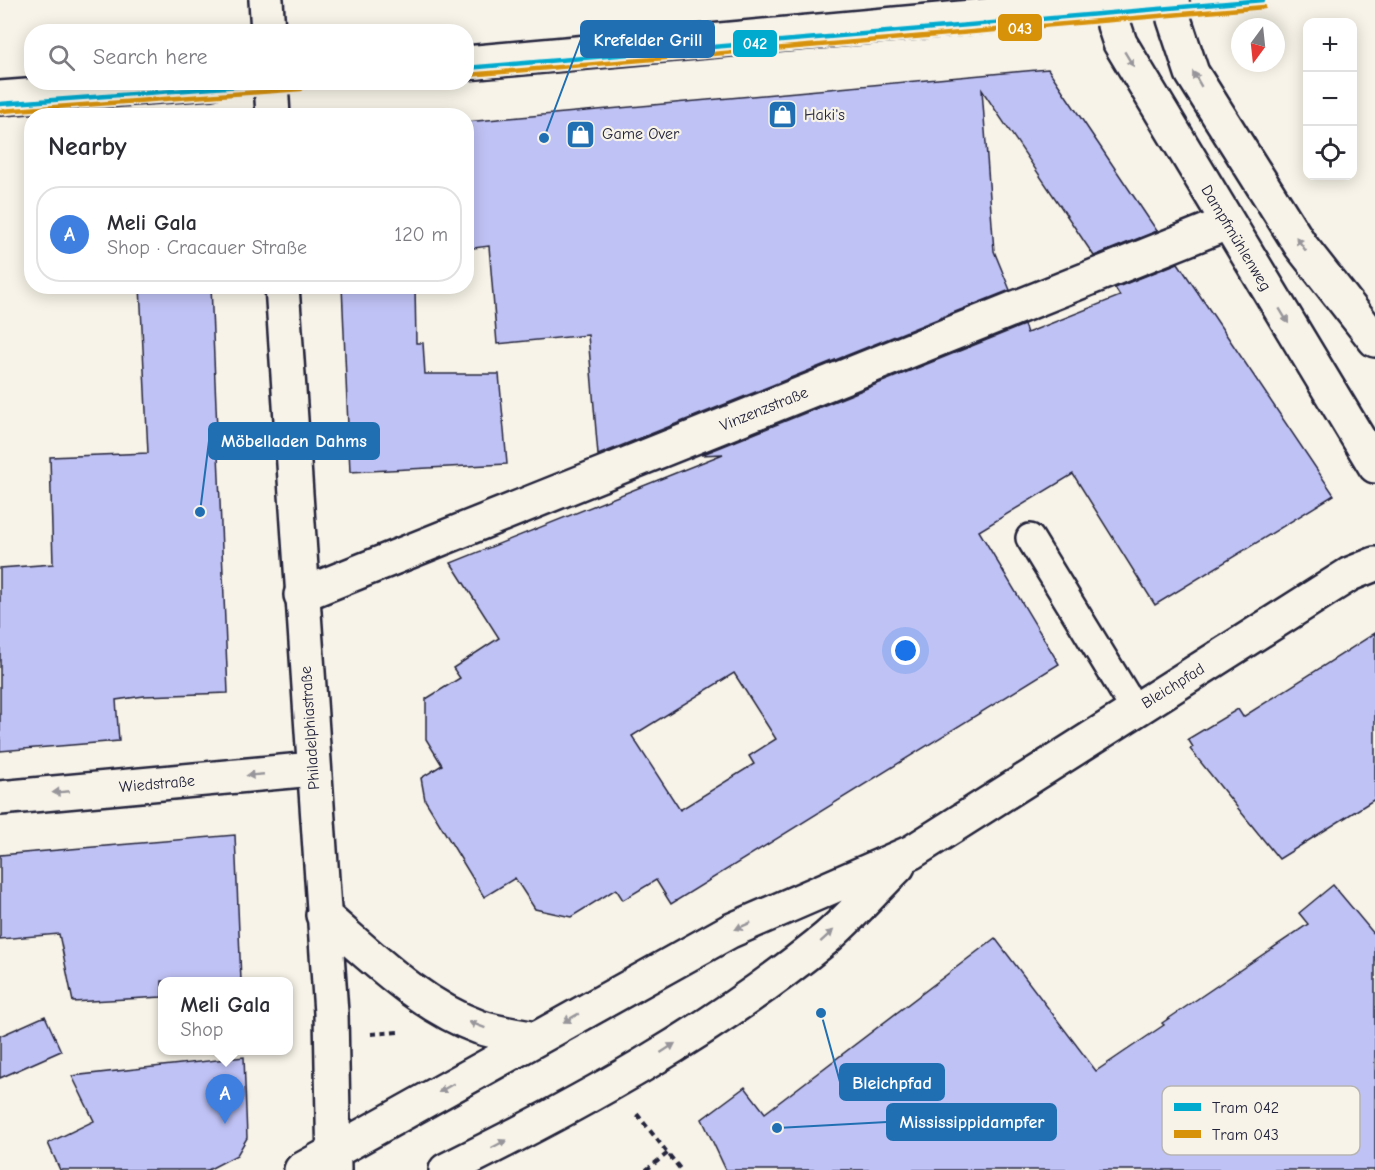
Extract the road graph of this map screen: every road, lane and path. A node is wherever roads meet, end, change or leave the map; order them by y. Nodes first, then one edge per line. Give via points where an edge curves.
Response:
1 (266, 0) edge
2 (1159, 0) edge
3 (1172, 0) edge
4 (1113, 4) junction
5 (1019, 6) edge
6 (268, 24) edge
7 (474, 62) edge
8 (106, 90) edge
9 (271, 90) edge
10 (0, 98) edge
11 (273, 108) edge
12 (1227, 223) junction
13 (282, 294) edge
14 (1375, 340) edge
15 (1375, 466) edge
16 (1030, 538) dead end
17 (1375, 564) edge
18 (301, 595) junction
19 (1135, 710) junction
20 (313, 769) junction
21 (0, 798) edge
22 (912, 852) junction
23 (323, 915) junction
24 (534, 1039) junction
25 (614, 1083) junction
26 (668, 1153) junction
27 (334, 1161) edge
28 (301, 1170) edge
29 (446, 1170) edge
30 (646, 1170) edge
31 (681, 1170) edge

1 - 6 street
2 - 4 street
14 -> 3 street via 1301,246 1192,73 1174,19
4 - 5 street
4 -> 12 street, Dampfmühlenweg via 1120,43
5 - 7 street
8 - 10 street
9 - 11 street
12 -> 15 street, Dampfmühlenweg
12 - 18 street, Vinzenzstraße
13 - 18 street, Philadelphiastraße
16 - 19 lane
17 - 19 street, Bleichpfad via 1350,574
18 - 20 street, Philadelphiastraße
19 - 22 street, Bleichpfad
20 -> 21 street, Wiedstraße
20 - 23 street, Philadelphiastraße
22 -> 24 street, Bleichpfad via 730,931
25 -> 22 street, Bleichpfad via 749,996 825,939
24 -> 23 street via 481,1028 436,1007
23 - 27 street, Philadelphiastraße via 331,1013
24 -> 27 street, Bleichpfad
25 - 26 path
29 -> 25 street, Bleichpfad
26 - 30 path
26 - 31 path
27 - 28 street, Bleichpfad

